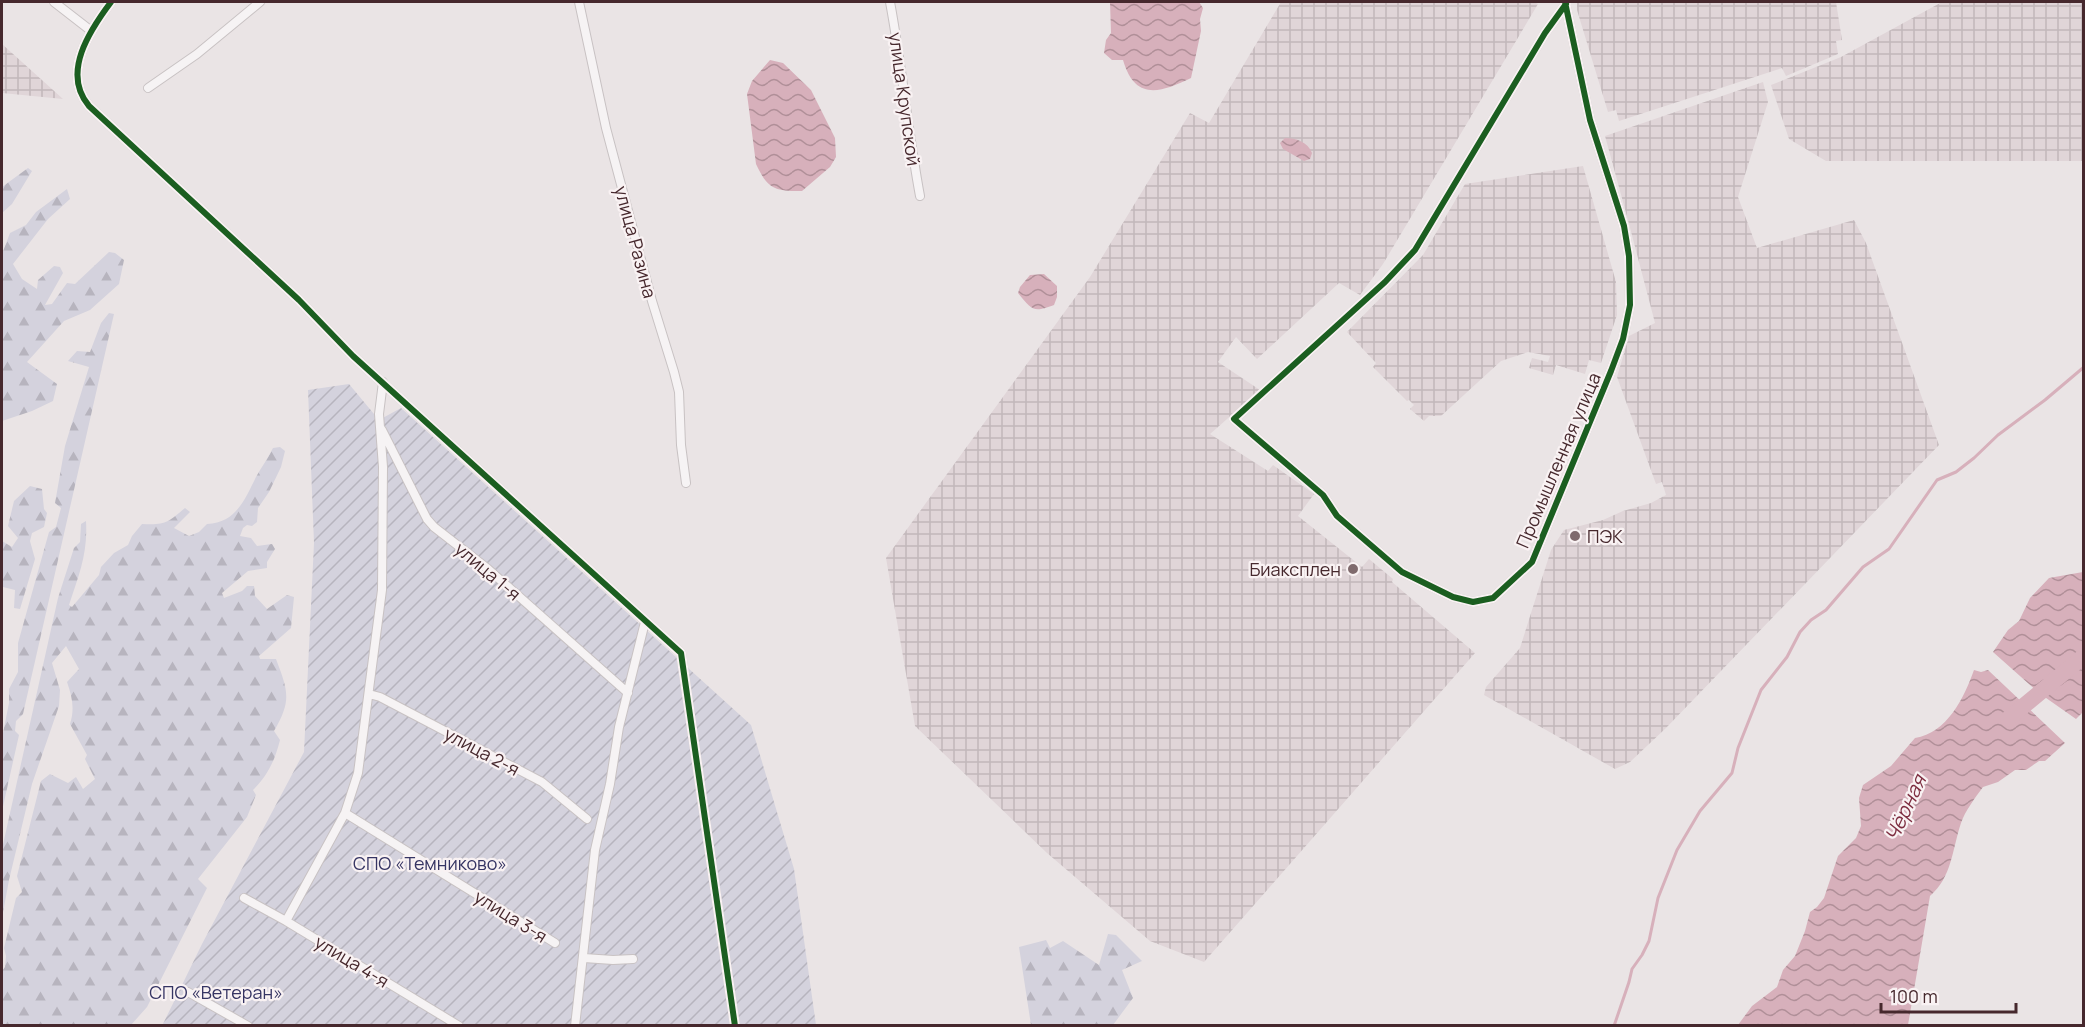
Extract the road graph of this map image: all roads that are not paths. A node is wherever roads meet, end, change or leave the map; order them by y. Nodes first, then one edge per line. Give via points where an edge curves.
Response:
1 (54, 2) edge
2 (111, 2) edge
3 (260, 2) edge
4 (579, 2) edge
5 (890, 2) edge
6 (1565, 3) edge
7 (90, 30) junction
8 (147, 88) dead end
9 (920, 196) dead end
10 (383, 382) junction
11 (380, 426) junction
12 (686, 483) dead end
13 (645, 622) junction
14 (628, 693) junction
15 (369, 694) junction
16 (345, 813) junction
17 (587, 819) dead end
18 (244, 898) dead end
19 (286, 921) junction
20 (555, 943) dead end
21 (584, 958) junction
22 (633, 959) dead end
23 (188, 992) dead end
24 (248, 1026) edge
25 (459, 1026) edge
26 (576, 1026) edge
27 (735, 1026) edge

1 - 7 street
2 - 7 street
3 - 8 street via 197,54
4 - 12 street, улица Разина via 606,128 679,392
5 - 9 street, улица Крупской
6 - 6 street, Промышленная улица via 1590,120 1627,240 1629,315 1611,371 1532,562 1493,598 1464,600 1443,594 1402,572 1337,516 1323,495 1234,419 1415,250
7 - 10 street via 79,64 79,86 84,100
10 - 11 street
10 - 13 street
11 - 14 street, улица 1-я via 434,527 488,569
11 - 15 street via 382,590
13 - 14 street
13 - 27 street via 681,653
14 - 21 street via 595,850
15 - 16 street via 358,773
15 - 17 street, улица 2-я via 542,782
16 - 19 street
16 - 20 street, улица 3-я
18 - 19 street, улица 4-я
19 - 25 street, улица 4-я
21 - 22 street
21 - 26 street
23 - 24 street

